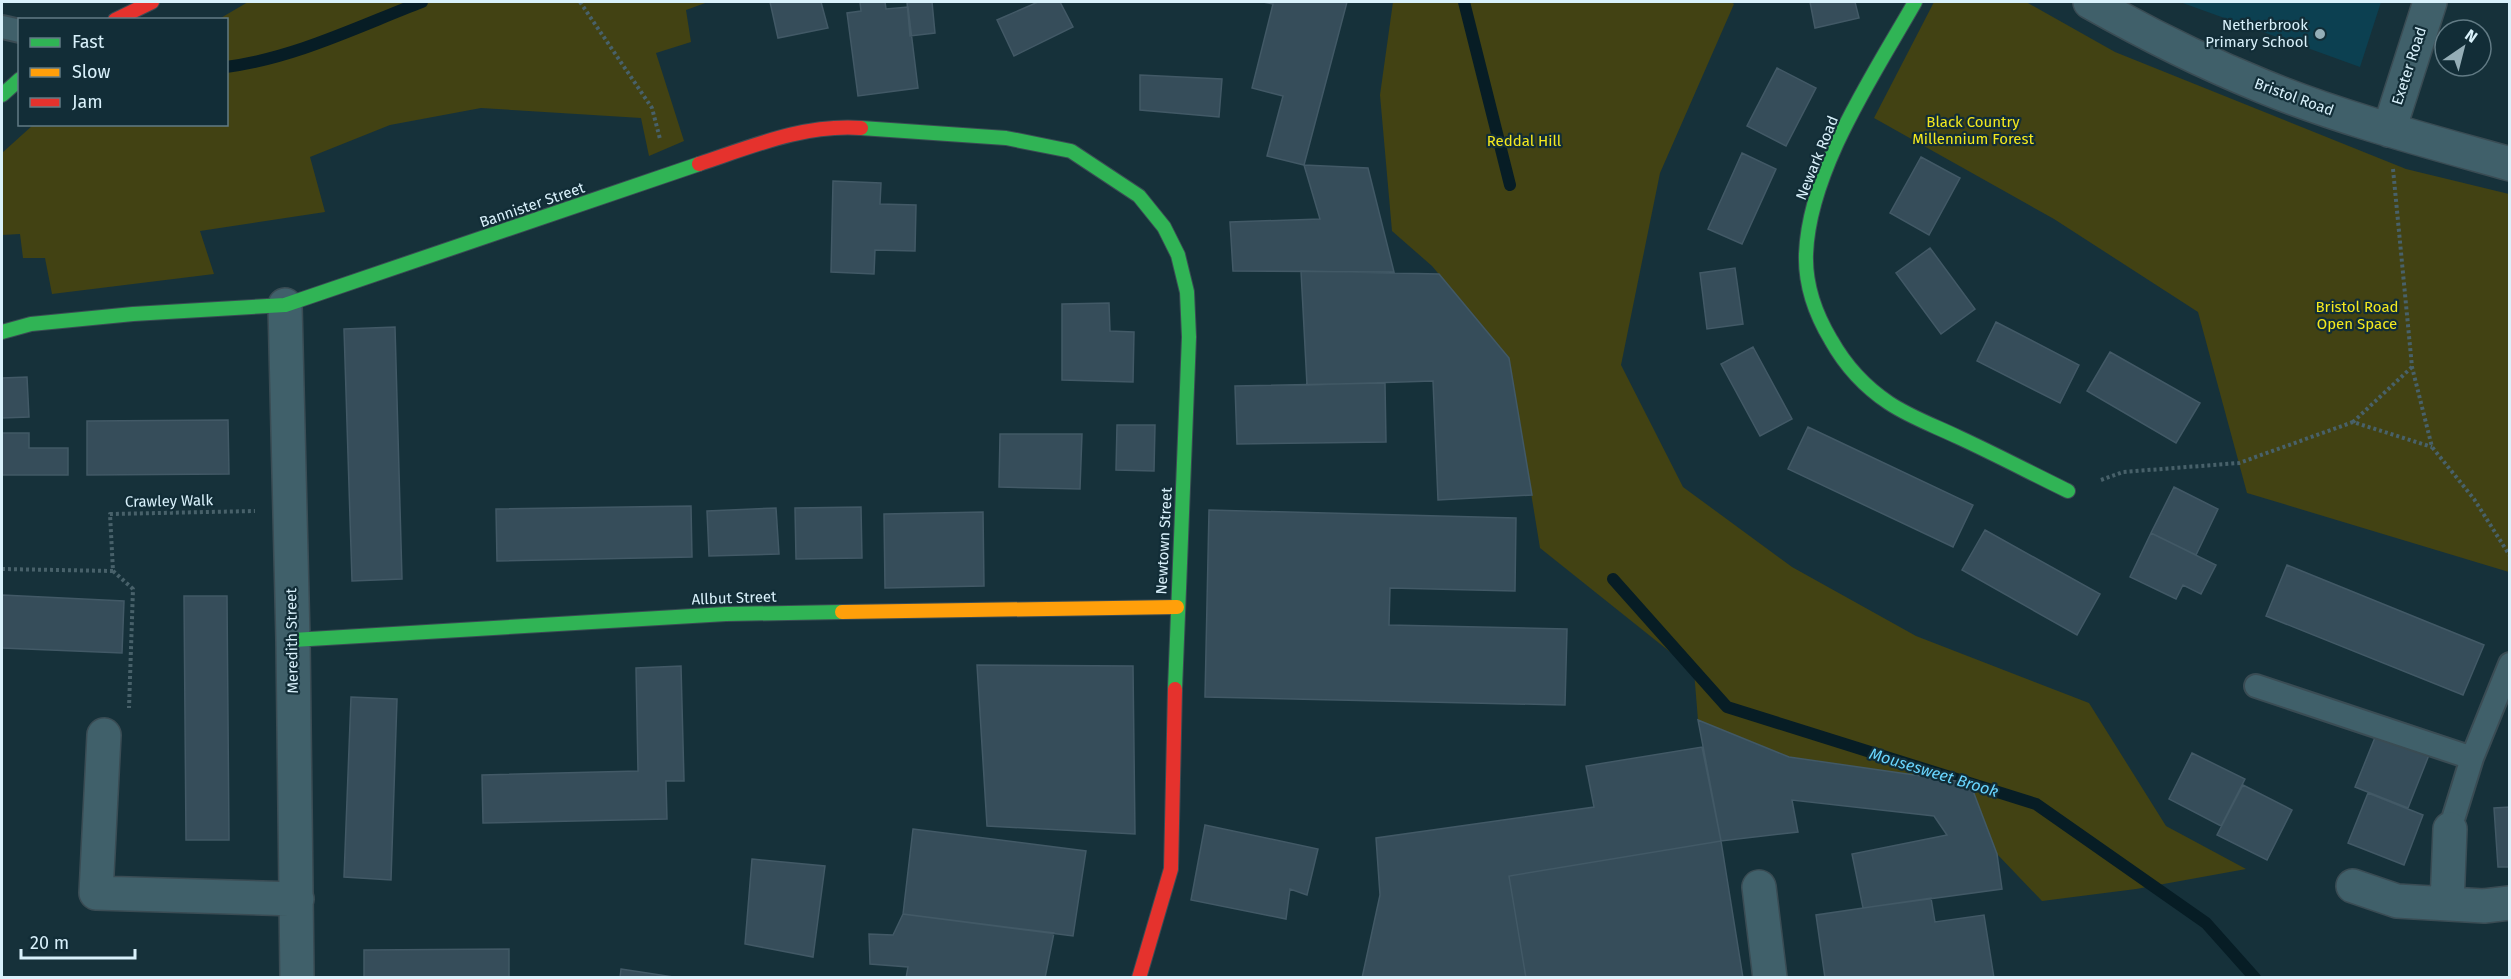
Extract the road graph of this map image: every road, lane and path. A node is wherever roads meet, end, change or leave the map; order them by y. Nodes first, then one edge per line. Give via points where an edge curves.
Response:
1 (152, 2) edge
2 (580, 2) edge
3 (1915, 2) edge
4 (2090, 2) edge
5 (2430, 2) edge
6 (119, 18) edge
7 (2, 27) edge
8 (18, 31) edge
9 (18, 81) edge
10 (2, 95) edge
11 (2389, 130) junction
12 (1071, 151) joint
13 (2510, 164) edge
14 (670, 175) junction
15 (285, 305) junction
16 (2, 332) edge
17 (2412, 367) junction
18 (2353, 422) junction
19 (2433, 447) junction
20 (2068, 491) joint
21 (289, 510) junction
22 (2510, 556) edge
23 (2, 569) edge
24 (113, 571) junction
25 (1177, 607) junction
26 (293, 640) junction
27 (2510, 664) edge
28 (2256, 686) dead end
29 (104, 735) joint
30 (2472, 758) junction
31 (2450, 829) joint
32 (2353, 886) dead end
33 (1759, 887) dead end
34 (297, 899) junction
35 (2510, 903) edge
36 (2447, 904) junction
37 (297, 978) edge
38 (1139, 978) edge
39 (1770, 978) edge

1 - 6 street
2 - 14 path via 652,108
3 - 20 street, Newark Road via 1848,123 1813,213 1806,252 1807,281 1820,325 1858,378 1889,403
4 - 11 street, Bristol Road via 2262,86
5 - 11 street, Exeter Road
7 - 8 lane
9 - 10 street
11 - 13 street, Bristol Road
11 - 17 path
12 - 14 street, Bannister Street via 1006,138 836,126 760,142
12 - 25 street, Newtown Street via 1139,196 1164,227 1178,255 1185,283 1189,337
14 - 15 street, Bannister Street
15 - 16 street, Bannister Street via 114,315 18,326
15 - 21 street, Meredith Street
17 - 18 path
17 - 19 path
18 - 19 path
18 - 20 path via 2239,463 2123,472
19 - 22 path via 2474,499
21 - 24 path, Crawley Walk via 110,514
21 - 26 street, Meredith Street
23 - 24 path
24 - 29 path via 133,590 130,706
25 - 26 street, Allbut Street via 726,614
25 - 38 street, Newtown Street via 1171,869
26 - 34 street, Meredith Street
27 - 30 lane
28 - 30 lane
29 - 34 street via 96,893
30 - 31 lane
31 - 36 street
32 - 36 street via 2397,902
33 - 39 street
34 - 37 street, Meredith Street
35 - 36 street

